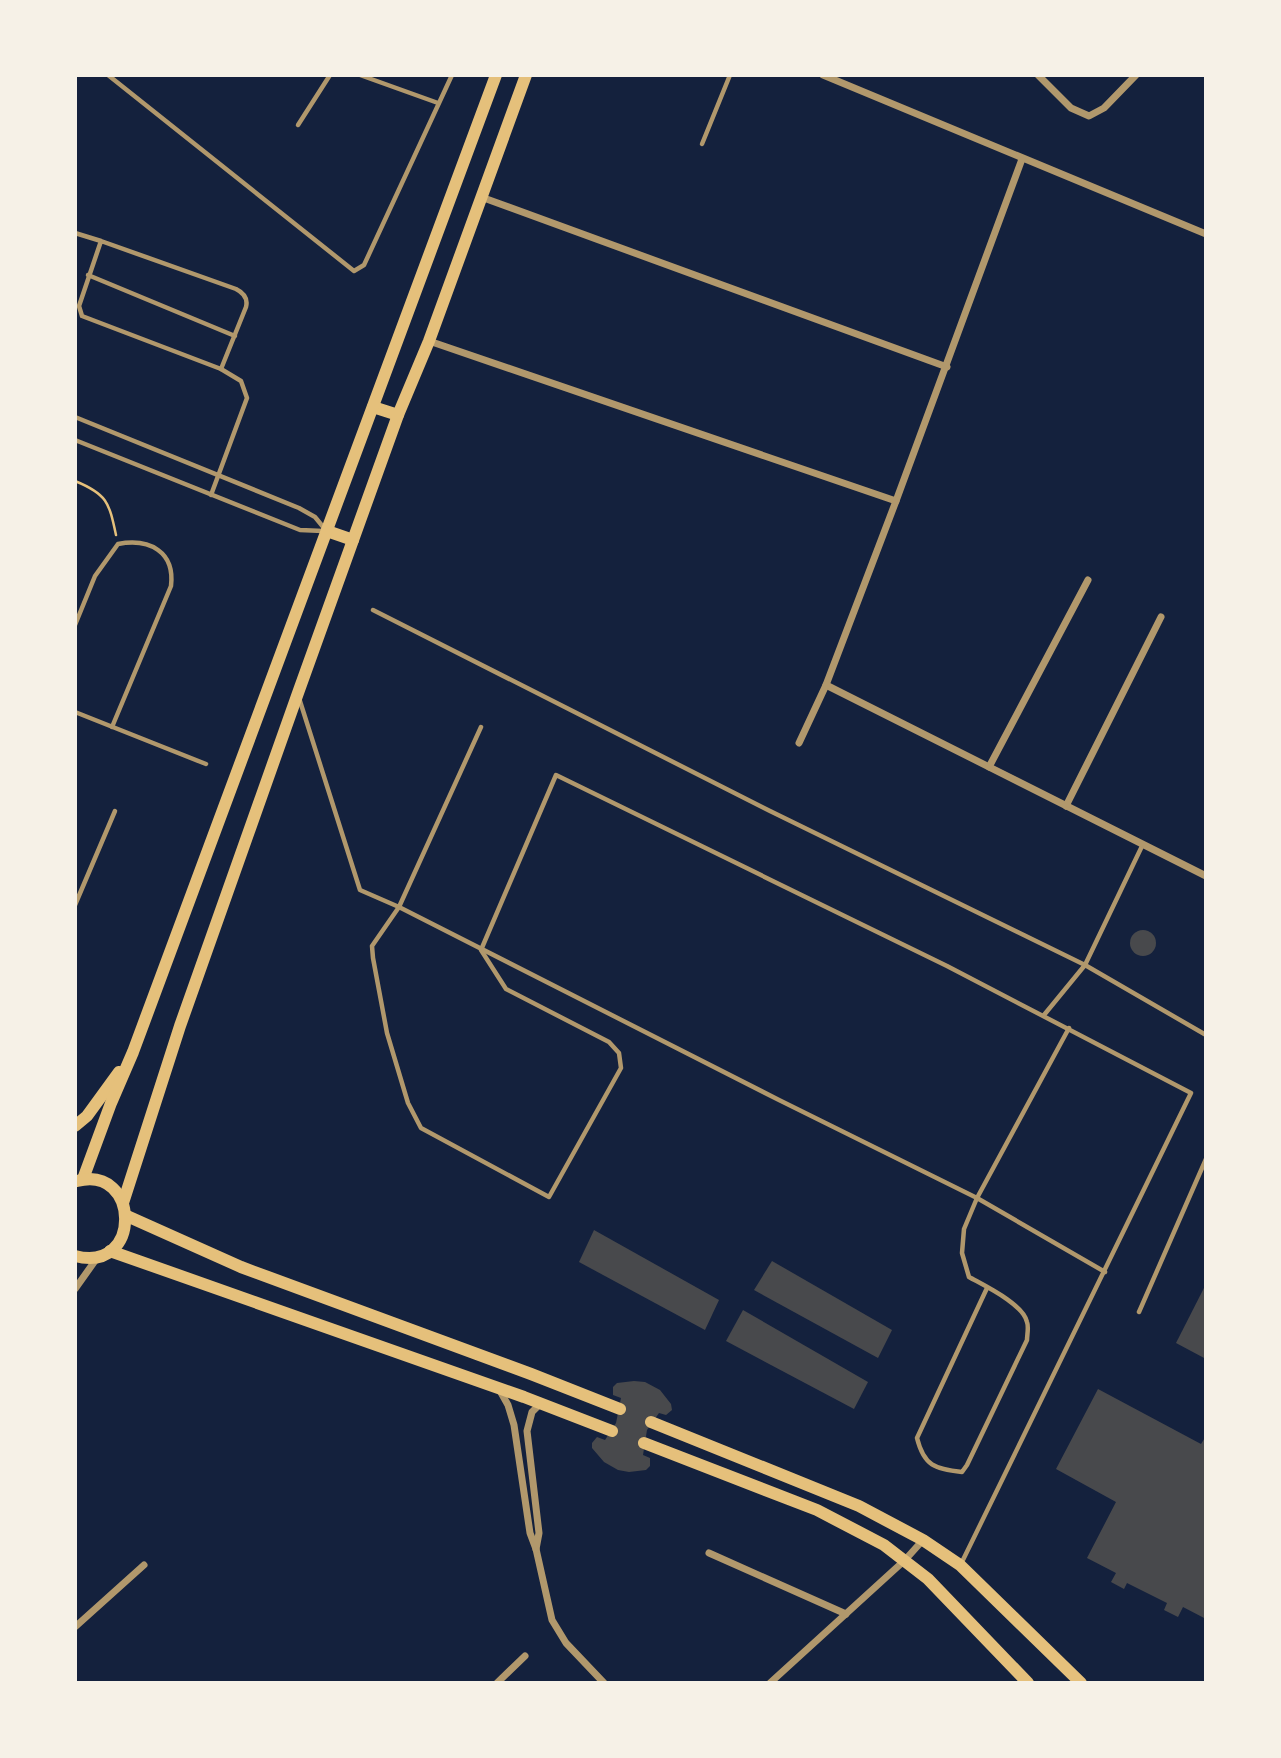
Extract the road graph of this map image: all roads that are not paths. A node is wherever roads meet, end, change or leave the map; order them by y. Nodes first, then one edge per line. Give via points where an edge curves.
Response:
1 (107, 75) edge
2 (330, 75) edge
3 (360, 75) edge
4 (452, 75) edge
5 (496, 75) edge
6 (526, 75) edge
7 (730, 75) edge
8 (823, 75) edge
9 (1038, 75) edge
10 (1136, 75) edge
11 (438, 103) junction
12 (298, 125) dead end
13 (702, 144) dead end
14 (1022, 159) junction
15 (481, 197) junction
16 (75, 233) edge
17 (1206, 234) edge
18 (101, 241) junction
19 (88, 275) junction
20 (235, 336) junction
21 (429, 341) junction
22 (947, 367) junction
23 (221, 369) junction
24 (373, 407) junction
25 (398, 415) junction
26 (75, 417) edge
27 (75, 440) edge
28 (219, 476) junction
29 (211, 495) junction
30 (896, 501) junction
31 (327, 531) junction
32 (353, 540) junction
33 (1087, 580) dead end
34 (373, 610) dead end
35 (1161, 617) dead end
36 (75, 625) edge
37 (825, 685) junction
38 (298, 693) junction
39 (75, 712) edge
40 (112, 727) junction
41 (481, 727) dead end
42 (799, 743) dead end
43 (206, 764) dead end
44 (989, 767) junction
45 (1066, 806) junction
46 (115, 811) dead end
47 (1143, 844) junction
48 (1206, 876) edge
49 (75, 905) edge
50 (399, 907) junction
51 (481, 950) junction
52 (1086, 965) junction
53 (1044, 1014) junction
54 (1069, 1028) junction
55 (1206, 1035) edge
56 (133, 1052) junction
57 (75, 1126) edge
58 (1206, 1160) edge
59 (79, 1180) edge
60 (977, 1198) junction
61 (125, 1209) junction
62 (110, 1251) junction
63 (75, 1256) edge
64 (97, 1257) junction
65 (1105, 1272) junction
66 (987, 1288) junction
67 (75, 1289) edge
68 (1139, 1312) dead end
69 (498, 1387) junction
70 (541, 1403) junction
71 (620, 1409) dead end
72 (651, 1422) dead end
73 (612, 1431) dead end
74 (644, 1443) dead end
75 (923, 1541) junction
76 (536, 1549) junction
77 (709, 1553) dead end
78 (905, 1560) junction
79 (144, 1565) dead end
80 (960, 1565) junction
81 (846, 1614) junction
82 (75, 1627) edge
83 (525, 1656) dead end
84 (497, 1683) edge
85 (604, 1683) edge
86 (770, 1683) edge
87 (1028, 1683) edge
88 (1081, 1683) edge

1 - 11 lane via 354,271 364,265
2 - 12 lane
3 - 11 lane
4 - 11 lane
5 - 24 main road
6 - 15 main road
7 - 13 lane
8 - 14 street
9 - 10 street via 1071,108 1088,116 1104,108
14 - 17 street
14 - 22 street
15 - 21 main road
15 - 22 street
16 - 18 lane
18 - 19 lane
18 - 20 lane via 240,291 247,304
19 - 20 lane
19 - 23 lane via 79,306 85,318
20 - 23 lane
21 - 25 main road
21 - 30 street
22 - 30 street
23 - 28 lane via 242,382 247,398
24 - 25 main road
24 - 31 main road
25 - 32 main road
26 - 28 lane
27 - 29 lane
28 - 29 lane
28 - 31 lane via 307,512
29 - 31 lane via 300,530
30 - 37 street
31 - 32 main road
31 - 56 main road
32 - 38 main road
33 - 44 street
34 - 52 lane
35 - 45 street
36 - 40 lane via 95,576 118,544 145,544 168,560 173,570 171,586
37 - 42 street
37 - 44 street
38 - 50 lane via 360,890
38 - 61 main road via 180,1026
39 - 40 lane
40 - 43 lane
41 - 50 lane
44 - 45 street
45 - 47 street
46 - 49 lane
47 - 48 street
47 - 52 lane
50 - 51 lane
50 - 51 lane via 372,946 382,1008 408,1103 421,1128 549,1197 621,1068 619,1053 609,1042 506,989
51 - 53 lane via 556,775
51 - 60 lane
52 - 53 lane
52 - 55 lane
53 - 54 lane
54 - 60 lane
54 - 65 lane via 1191,1093
56 - 57 main road
56 - 59 main road
58 - 68 lane
59 - 61 main road via 107,1184
60 - 65 lane
60 - 66 lane via 964,1229 962,1253 969,1277
61 - 62 main road via 125,1230
61 - 71 main road via 241,1267
62 - 64 main road
62 - 69 main road
63 - 64 main road
64 - 67 street
65 - 80 lane
66 - 66 lane via 1020,1308 1028,1322 1027,1340 967,1465 962,1472 939,1469 921,1455 917,1438
69 - 70 main road
69 - 76 street via 512,1415
70 - 73 main road
70 - 76 street via 529,1418 527,1431 540,1533
72 - 75 main road via 859,1506
74 - 78 main road via 828,1515
75 - 78 street
75 - 80 main road
76 - 85 street via 552,1620 566,1643
77 - 81 street
78 - 81 street
78 - 87 main road via 947,1597
79 - 82 street
80 - 88 main road
81 - 86 street
83 - 84 street

